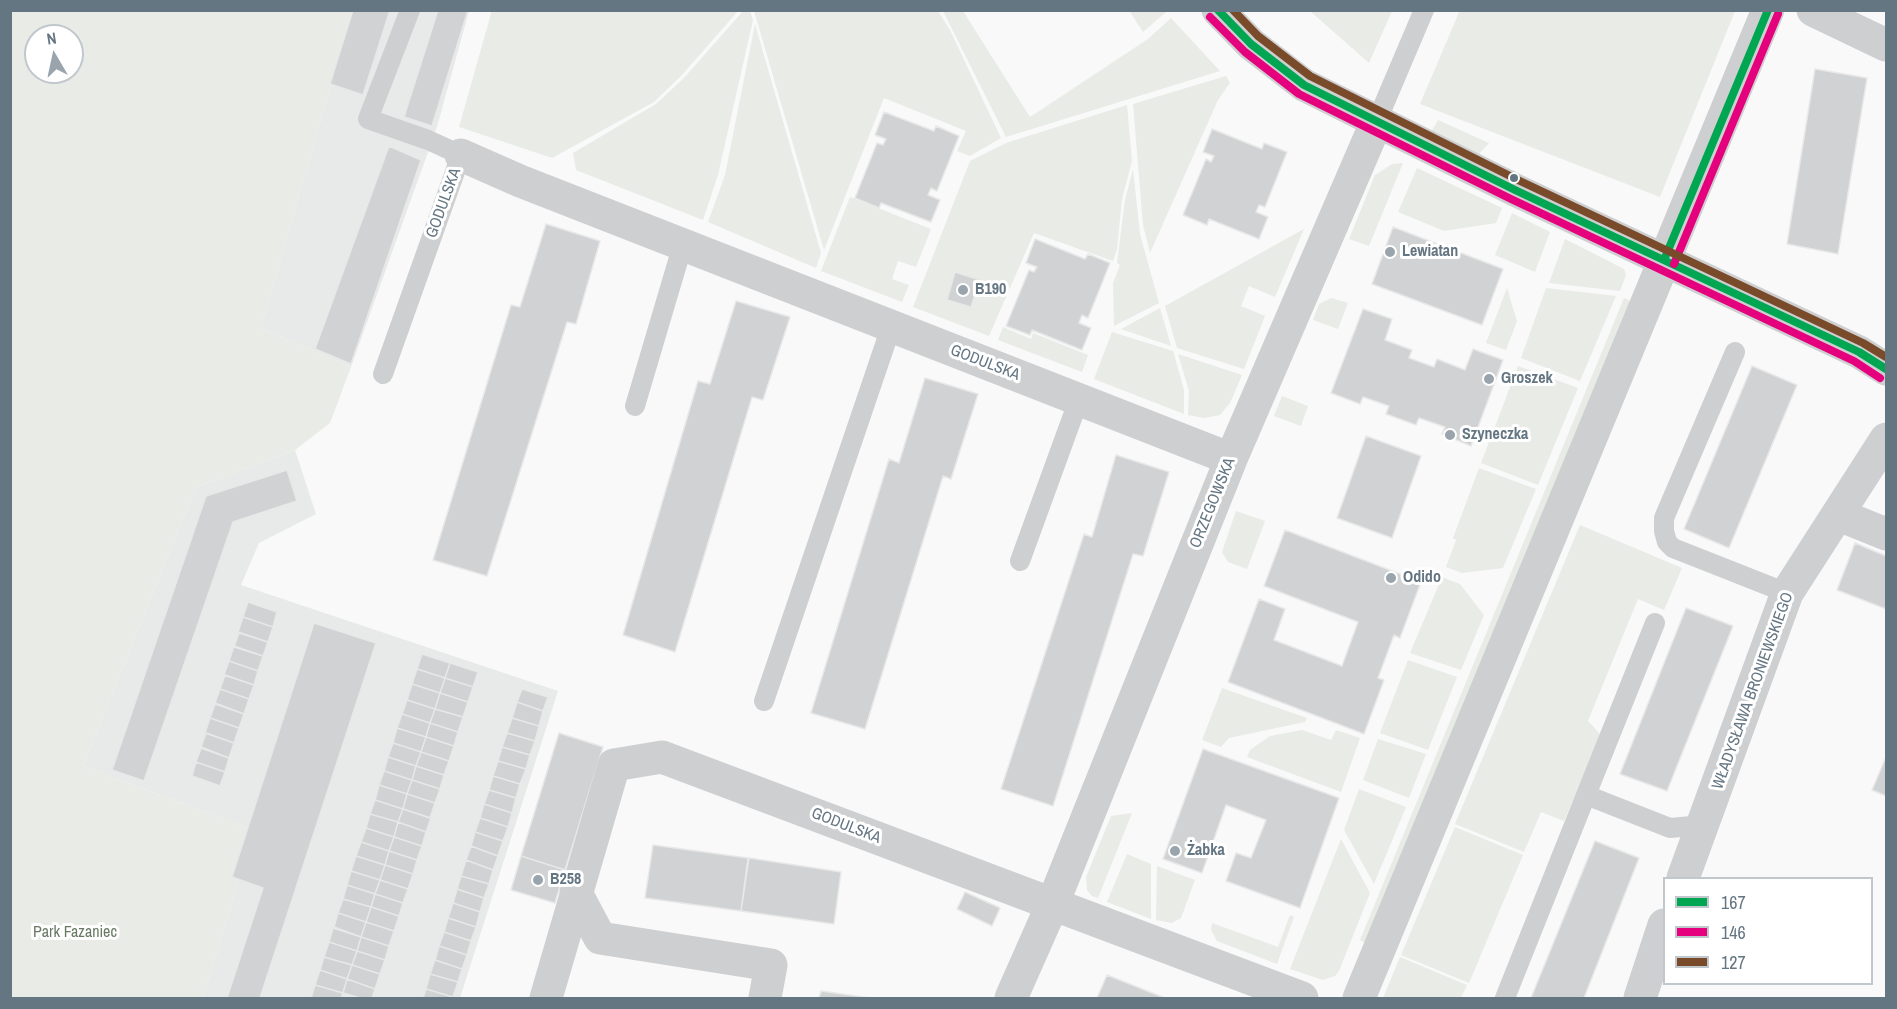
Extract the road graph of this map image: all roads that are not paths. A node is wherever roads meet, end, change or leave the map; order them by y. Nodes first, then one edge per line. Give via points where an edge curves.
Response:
1 (410, 10) edge
2 (1218, 10) edge
3 (1424, 10) edge
4 (1768, 10) edge
5 (1813, 10) edge
6 (1887, 45) edge
7 (1376, 123) junction
8 (461, 155) junction
9 (683, 244) junction
10 (1664, 260) junction
11 (891, 327) junction
12 (1735, 352) dead end
13 (1887, 369) edge
14 (383, 374) dead end
15 (1079, 399) junction
16 (634, 406) dead end
17 (1887, 439) edge
18 (1231, 459) junction
19 (1839, 515) junction
20 (1887, 534) edge
21 (1020, 561) dead end
22 (1787, 593) junction
23 (1655, 623) dead end
24 (764, 700) dead end
25 (1586, 795) junction
26 (1703, 825) junction
27 (1684, 877) edge
28 (576, 893) junction
29 (1053, 903) junction
30 (1663, 931) edge
31 (1285, 995) edge
32 (1641, 998) edge
33 (546, 999) edge
34 (765, 999) edge
35 (1011, 999) edge
36 (1359, 999) edge
37 (1505, 999) edge

1 - 8 lane via 368,119
2 - 7 street via 1251,44 1304,85
3 - 7 lane, ORZEGOWSKA
4 - 10 street
5 - 6 street
7 - 10 street
7 - 18 street, ORZEGOWSKA
8 - 9 street, GODULSKA
8 - 14 lane, GODULSKA
9 - 11 street, GODULSKA
9 - 16 lane
10 - 13 street
10 - 36 street
11 - 15 street, GODULSKA
11 - 24 lane
12 - 22 lane via 1664,518 1664,531 1673,548
15 - 18 street, GODULSKA
15 - 21 lane
17 - 19 street, WŁADYSŁAWA BRONIEWSKIEGO
18 - 29 street, ORZEGOWSKA
19 - 20 street
19 - 22 street, WŁADYSŁAWA BRONIEWSKIEGO
22 - 26 street, WŁADYSŁAWA BRONIEWSKIEGO
23 - 25 lane
25 - 26 lane via 1670,828
25 - 37 lane
26 - 27 street, WŁADYSŁAWA BRONIEWSKIEGO
28 - 29 street, GODULSKA via 614,765 662,757
28 - 33 street, GODULSKA
28 - 34 street via 600,938 771,965
29 - 31 street, GODULSKA
29 - 35 street, ORZEGOWSKA
30 - 32 street

